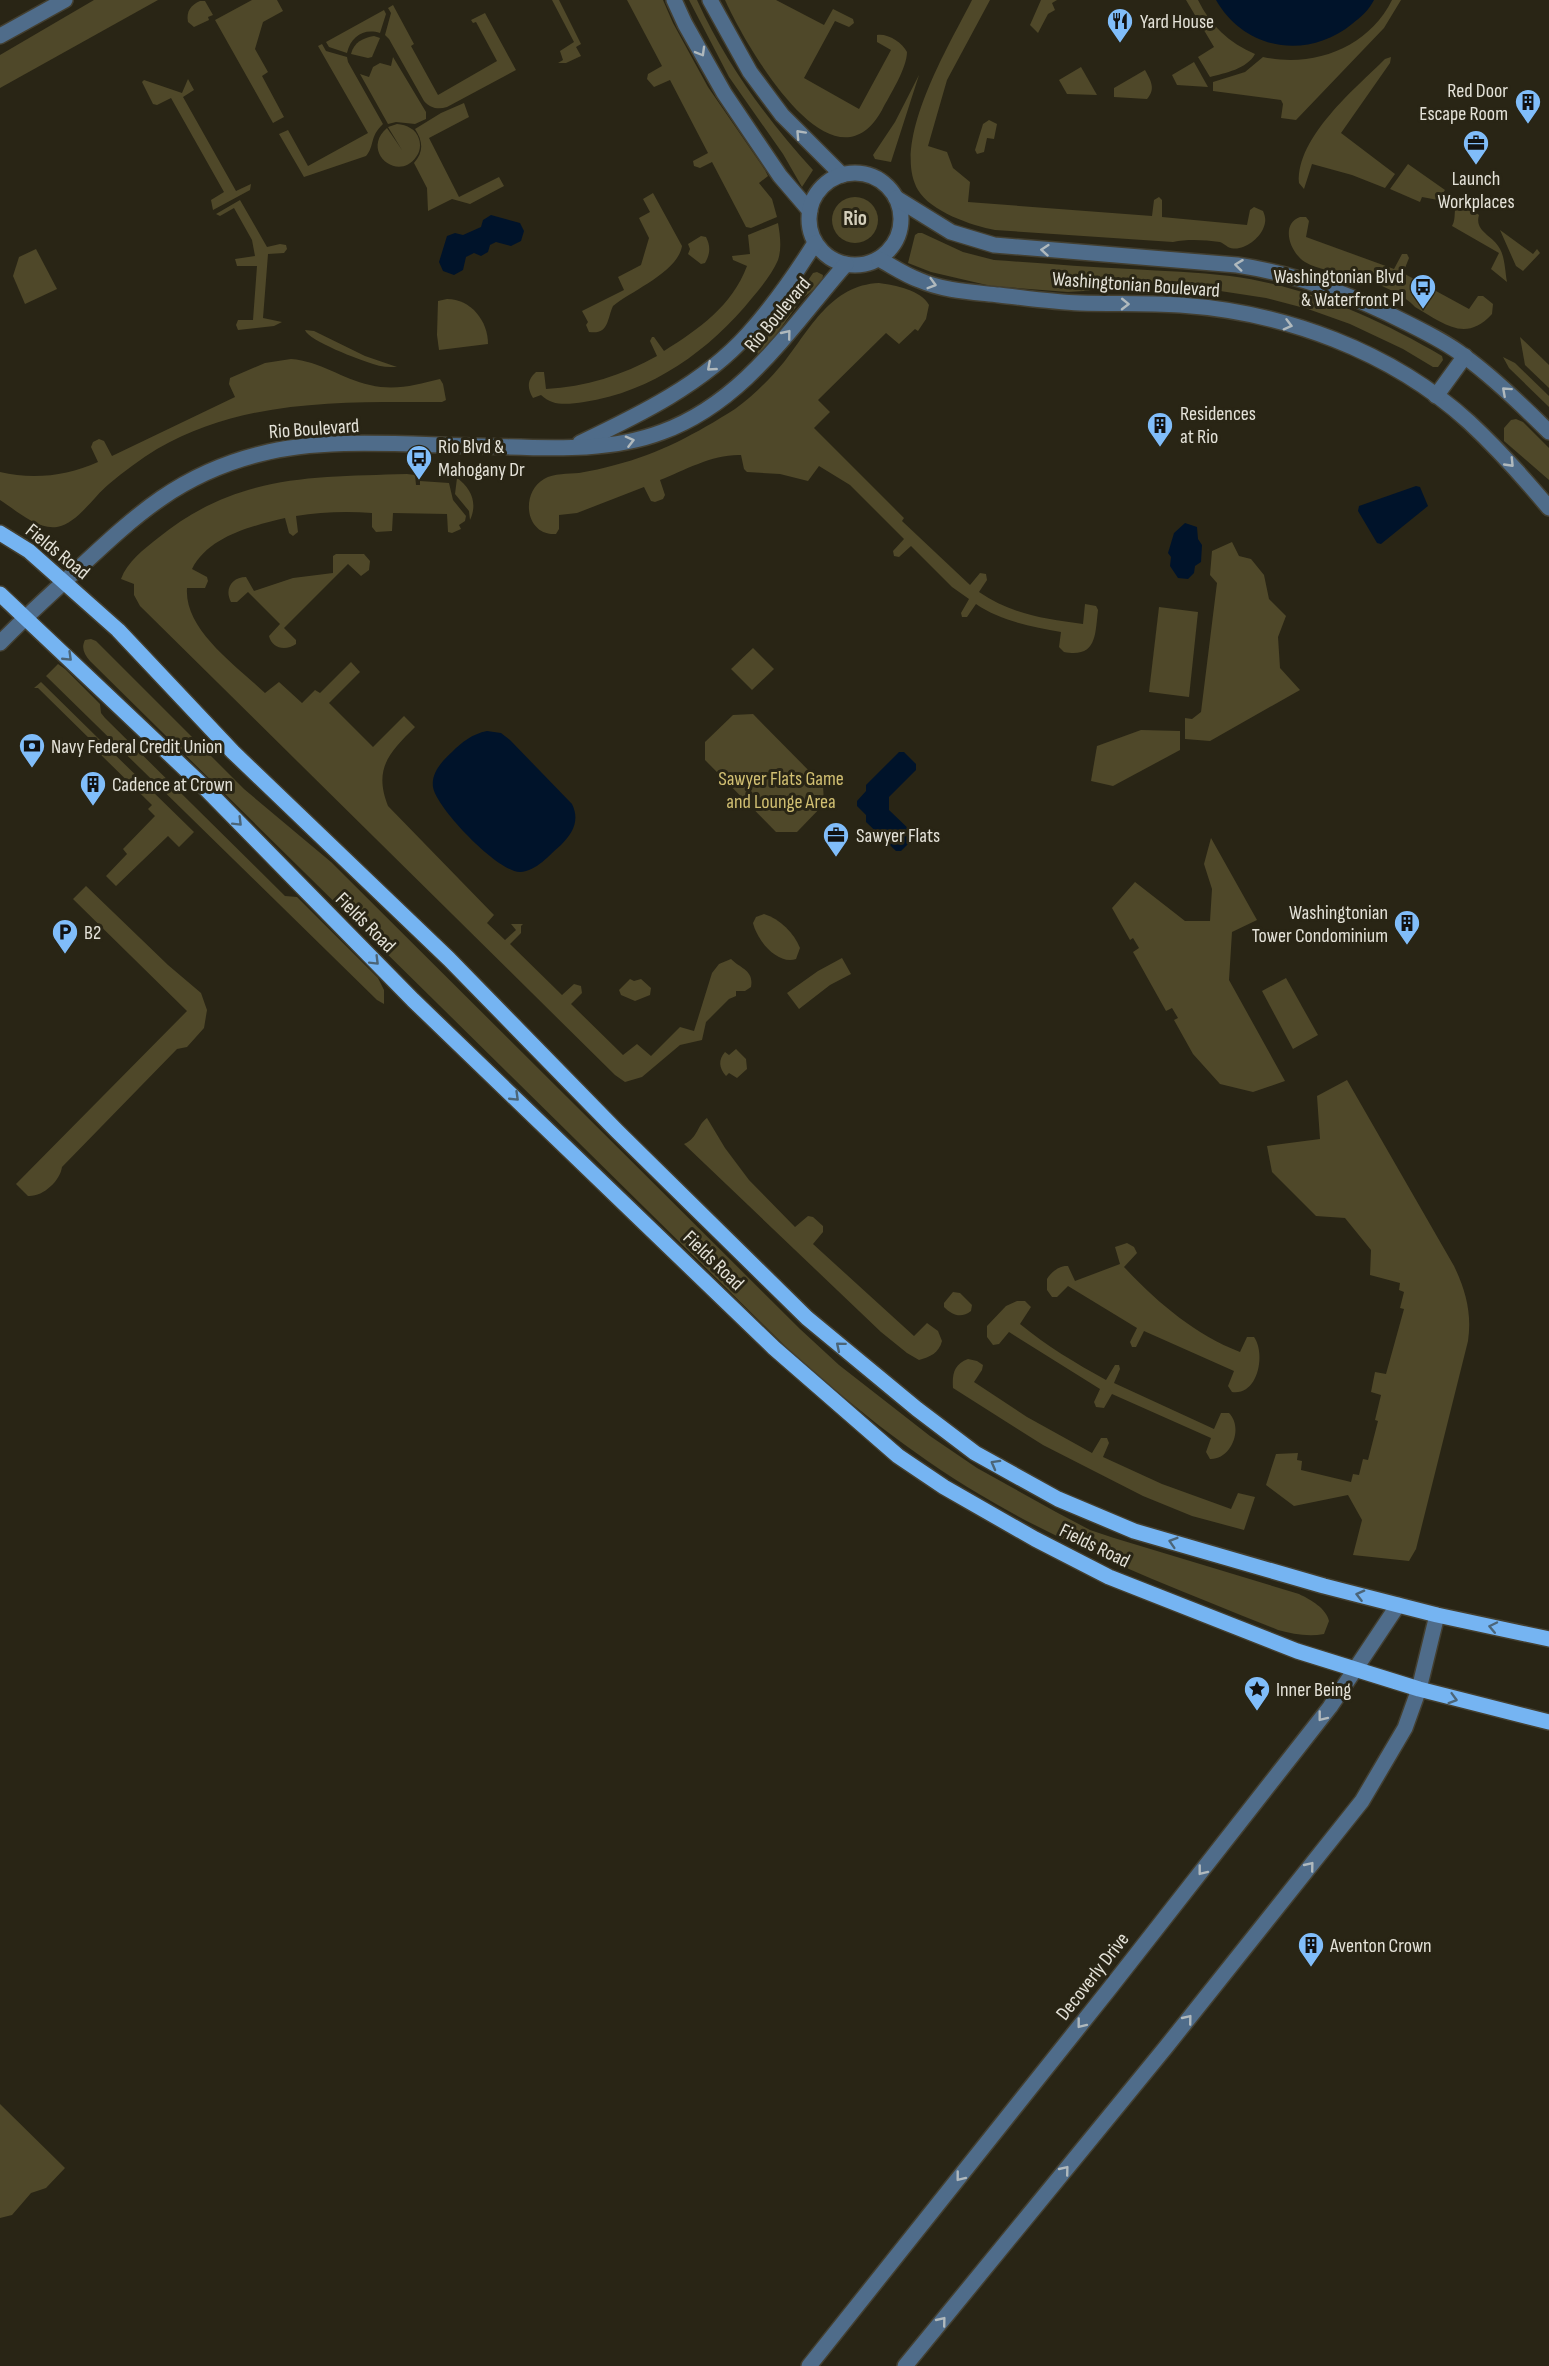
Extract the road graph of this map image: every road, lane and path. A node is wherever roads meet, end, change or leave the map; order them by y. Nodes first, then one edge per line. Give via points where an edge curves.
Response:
1 (65, 0) edge
2 (674, 0) edge
3 (710, 0) edge
4 (0, 36) edge
5 (842, 175) junction
6 (896, 198) junction
7 (810, 211) junction
8 (815, 243) junction
9 (879, 259) junction
10 (846, 264) junction
11 (1465, 356) junction
12 (1436, 396) junction
13 (1549, 432) edge
14 (572, 447) junction
15 (1549, 508) edge
16 (0, 533) edge
17 (64, 582) junction
18 (0, 594) edge
19 (26, 616) junction
20 (0, 643) edge
21 (1398, 1605) junction
22 (1437, 1615) junction
23 (1549, 1639) edge
24 (1356, 1670) junction
25 (1419, 1689) junction
26 (1549, 1722) edge
27 (809, 2366) edge
28 (905, 2366) edge

1 - 4 street
2 -> 7 street via 724,93 780,176
5 -> 3 street via 775,106 750,72
5 - 6 street via 873,177
5 - 7 street via 821,189
6 - 9 street via 901,227 893,245
11 -> 6 street, Washingtonian Boulevard via 1369,303 1265,269 994,245 932,223
7 - 8 street
8 - 10 street via 834,260
8 -> 14 street, Rio Boulevard via 746,336 699,377
9 - 10 street
9 -> 12 street, Washingtonian Boulevard via 919,280 954,291 1077,303 1179,305 1248,314 1347,344
14 -> 10 street, Rio Boulevard via 617,444 663,432 714,405 758,369
11 - 12 street
13 -> 11 street, Washingtonian Boulevard
12 -> 15 street, Washingtonian Boulevard via 1512,464
14 - 17 street, Rio Boulevard via 340,445 261,453 192,477 138,514
16 - 17 main road, Fields Road via 29,550
17 - 19 street, Rio Boulevard
21 -> 17 main road, Fields Road via 1134,1531 1058,1499 975,1454 924,1415 807,1318 449,959 234,752 118,630
18 - 19 main road, Fields Road
19 - 20 street, Rio Boulevard
19 -> 24 main road, Fields Road via 202,785 413,1000 774,1348 898,1456 954,1493 1109,1576 1297,1651
21 - 22 main road, Fields Road
21 - 24 street, Decoverly Drive
23 -> 22 main road, Fields Road
22 - 25 street
24 - 25 main road, Fields Road
24 -> 27 street, Decoverly Drive via 1110,1988
25 -> 26 main road, Fields Road
28 -> 25 street via 1362,1800 1405,1728

